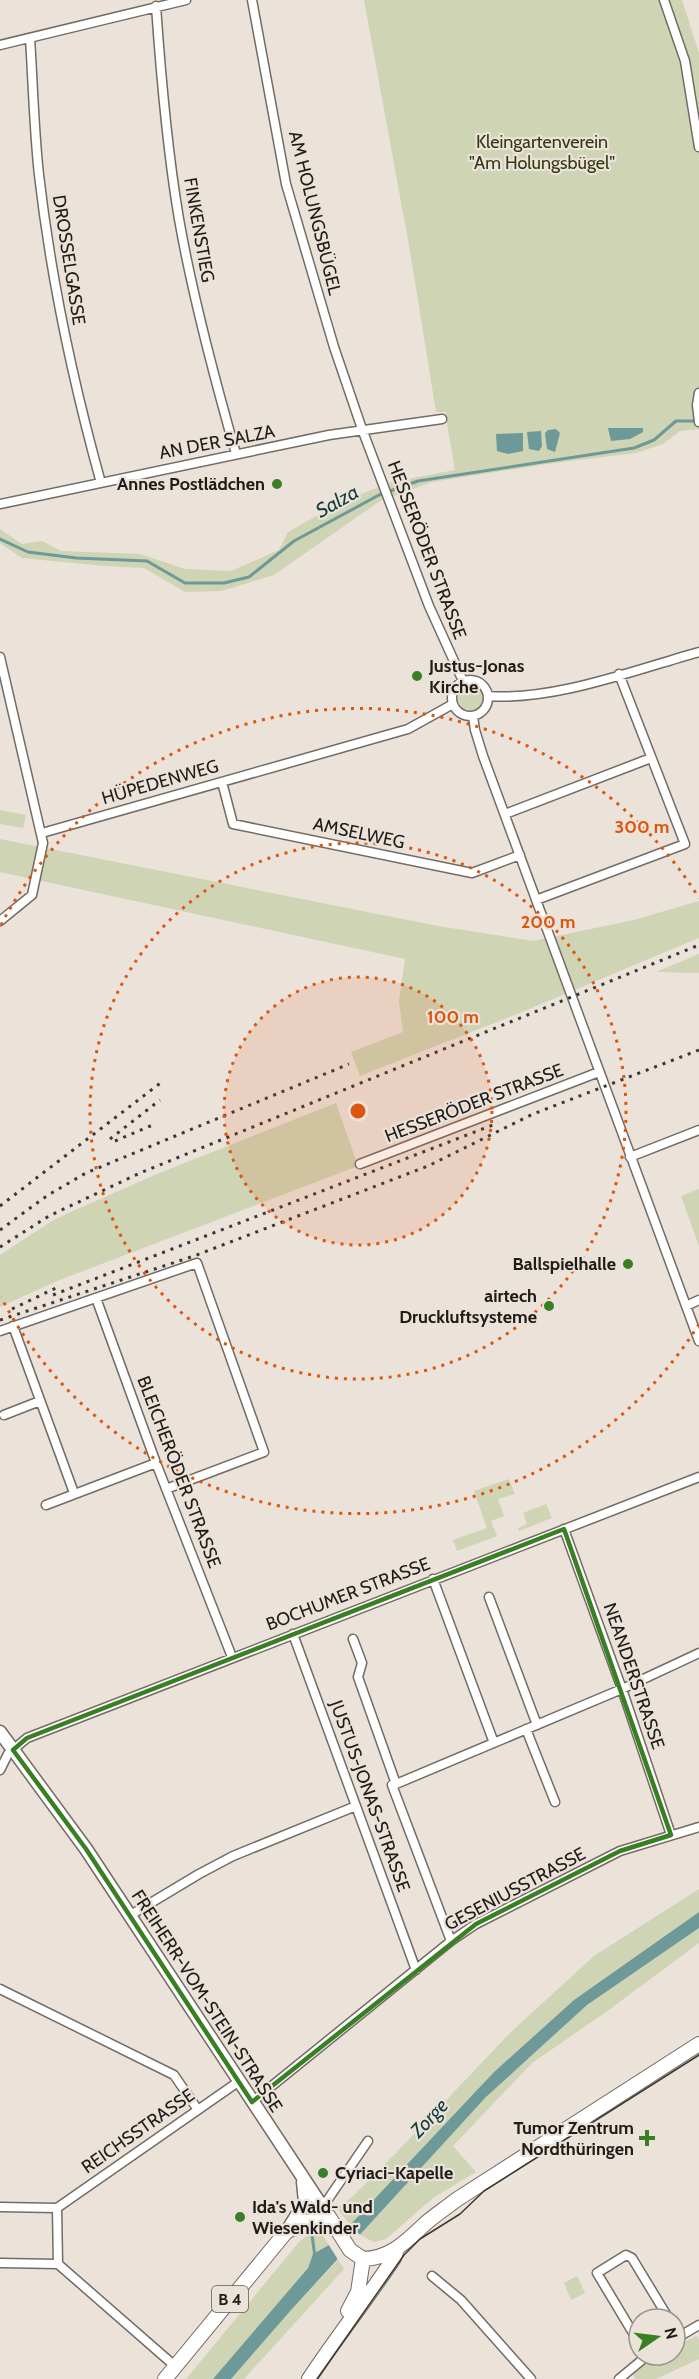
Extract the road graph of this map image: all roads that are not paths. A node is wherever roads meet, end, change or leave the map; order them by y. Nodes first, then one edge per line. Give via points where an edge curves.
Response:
1 (186, 0) edge
2 (252, 0) edge
3 (664, 0) edge
4 (156, 6) junction
5 (30, 38) junction
6 (0, 45) edge
7 (699, 147) edge
8 (699, 393) edge
9 (698, 418) edge
10 (442, 419) dead end
11 (362, 429) junction
12 (236, 454) junction
13 (101, 483) junction
14 (0, 504) edge
15 (699, 652) edge
16 (0, 660) edge
17 (619, 674) junction
18 (463, 681) junction
19 (488, 696) junction
20 (453, 704) junction
21 (473, 716) junction
22 (651, 758) junction
23 (222, 782) junction
24 (505, 814) junction
25 (42, 833) junction
26 (520, 855) junction
27 (536, 900) junction
28 (2, 917) edge
29 (599, 1072) junction
30 (699, 1130) edge
31 (630, 1157) junction
32 (360, 1164) dead end
33 (96, 1298) junction
34 (699, 1300) edge
35 (686, 1306) junction
36 (13, 1326) junction
37 (0, 1331) edge
38 (699, 1341) edge
39 (40, 1401) junction
40 (4, 1415) dead end
41 (156, 1463) junction
42 (699, 1477) edge
43 (166, 1489) junction
44 (74, 1493) junction
45 (46, 1505) dead end
46 (564, 1529) junction
47 (433, 1579) junction
48 (489, 1598) dead end
49 (293, 1634) junction
50 (353, 1639) dead end
51 (699, 1653) edge
52 (232, 1657) junction
53 (622, 1689) junction
54 (537, 1725) junction
55 (526, 1729) junction
56 (0, 1732) edge
57 (494, 1743) junction
58 (13, 1750) junction
59 (0, 1770) edge
60 (396, 1784) junction
61 (555, 1802) dead end
62 (356, 1806) junction
63 (699, 1827) edge
64 (671, 1835) junction
65 (129, 1916) junction
66 (451, 1941) junction
67 (416, 1970) junction
68 (0, 1989) edge
69 (699, 2044) edge
70 (238, 2082) junction
71 (252, 2102) junction
72 (198, 2110) junction
73 (368, 2141) dead end
74 (302, 2178) junction
75 (0, 2207) edge
76 (57, 2208) junction
77 (325, 2212) junction
78 (286, 2232) junction
79 (397, 2249) junction
80 (363, 2259) junction
81 (0, 2263) edge
82 (58, 2264) junction
83 (432, 2276) dead end
84 (662, 2307) edge
85 (627, 2323) edge
86 (338, 2335) junction
87 (176, 2367) junction
88 (633, 2367) edge
89 (165, 2379) edge
90 (309, 2379) edge
91 (531, 2379) edge
92 (619, 2379) edge

1 - 4 street
2 - 11 street, AM HOLUNGSBÜGEL via 286,183
3 - 7 street via 685,61
4 - 5 street
4 - 12 street, FINKENSTIEG via 179,218 210,364
5 - 6 street
5 - 13 street, DROSSELGASSE via 39,174 52,267 81,411
8 - 9 street
10 - 11 street, AN DER SALZA
11 - 12 street, AN DER SALZA
11 - 18 street, HESSERÖDER STRASSE via 429,606
12 - 13 street, AN DER SALZA
13 - 14 street, AN DER SALZA
15 - 17 street
16 - 25 street
17 - 19 street via 574,688 504,698
17 - 22 street
18 - 19 street via 481,683
18 - 20 street via 453,690
19 - 21 street via 485,708
20 - 21 street via 458,712
20 - 23 street, HÜPEDENWEG via 408,729
21 - 24 street
22 - 24 street
22 - 27 street via 685,844
23 - 25 street, HÜPEDENWEG
23 - 26 street, AMSELWEG via 233,824 472,873
24 - 26 street
25 - 28 street via 32,895
26 - 27 street
27 - 29 street
29 - 31 street
29 - 32 street, HESSERÖDER STRASSE
30 - 31 street
31 - 35 street
33 - 36 street
33 - 41 street, BLEICHERÖDER STRASSE
33 - 43 street via 197,1263 264,1452
34 - 35 street
35 - 38 street
36 - 37 street
36 - 39 street
39 - 40 street
39 - 44 street
41 - 43 street, BLEICHERÖDER STRASSE
41 - 44 street
42 - 46 street, BOCHUMER STRASSE
43 - 52 street, BLEICHERÖDER STRASSE
44 - 45 street
46 - 47 street, BOCHUMER STRASSE
46 - 53 street, NEANDERSTRASSE
47 - 49 street, BOCHUMER STRASSE
47 - 57 street
48 - 54 street
49 - 52 street, BOCHUMER STRASSE
49 - 62 street, JUSTUS-JONAS-STRASSE
50 - 60 street, JUSTUS-JONAS-STRASSE via 362,1663 358,1677
51 - 53 street
52 - 58 street, BOCHUMER STRASSE via 27,1738
53 - 54 street
53 - 64 street, NEANDERSTRASSE
54 - 55 street
55 - 57 street
55 - 61 street
56 - 58 main road, FREIHERR-VOM-STEIN-STRASSE
57 - 60 street
58 - 59 street
58 - 65 main road, FREIHERR-VOM-STEIN-STRASSE via 86,1849
60 - 66 street, JUSTUS-JONAS-STRASSE via 392,1785
62 - 65 street via 233,1856
62 - 67 street, JUSTUS-JONAS-STRASSE
63 - 64 street, GESENIUSSTRASSE
64 - 66 street, GESENIUSSTRASSE via 620,1851
65 - 70 main road, FREIHERR-VOM-STEIN-STRASSE
66 - 67 street, GESENIUSSTRASSE
67 - 71 street, GESENIUSSTRASSE
68 - 72 street via 174,2075
69 - 79 main road via 456,2200
70 - 71 main road, FREIHERR-VOM-STEIN-STRASSE
70 - 72 street, REICHSSTRASSE
71 - 74 main road, FREIHERR-VOM-STEIN-STRASSE
72 - 76 street, REICHSSTRASSE
73 - 77 street
74 - 77 main road, FREIHERR-VOM-STEIN-STRASSE
74 - 78 main road via 305,2202
75 - 76 street
76 - 82 street
77 - 78 main road, B 4
77 - 80 main road, FREIHERR-VOM-STEIN-STRASSE via 350,2250
78 - 87 main road, B 4
79 - 80 main road
79 - 86 main road
80 - 86 main road via 356,2297 342,2319
81 - 82 street
82 - 87 street
83 - 91 street via 461,2300
84 - 85 street via 632,2258 626,2255 597,2273
86 - 90 main road
87 - 89 main road, B 4
88 - 92 street

